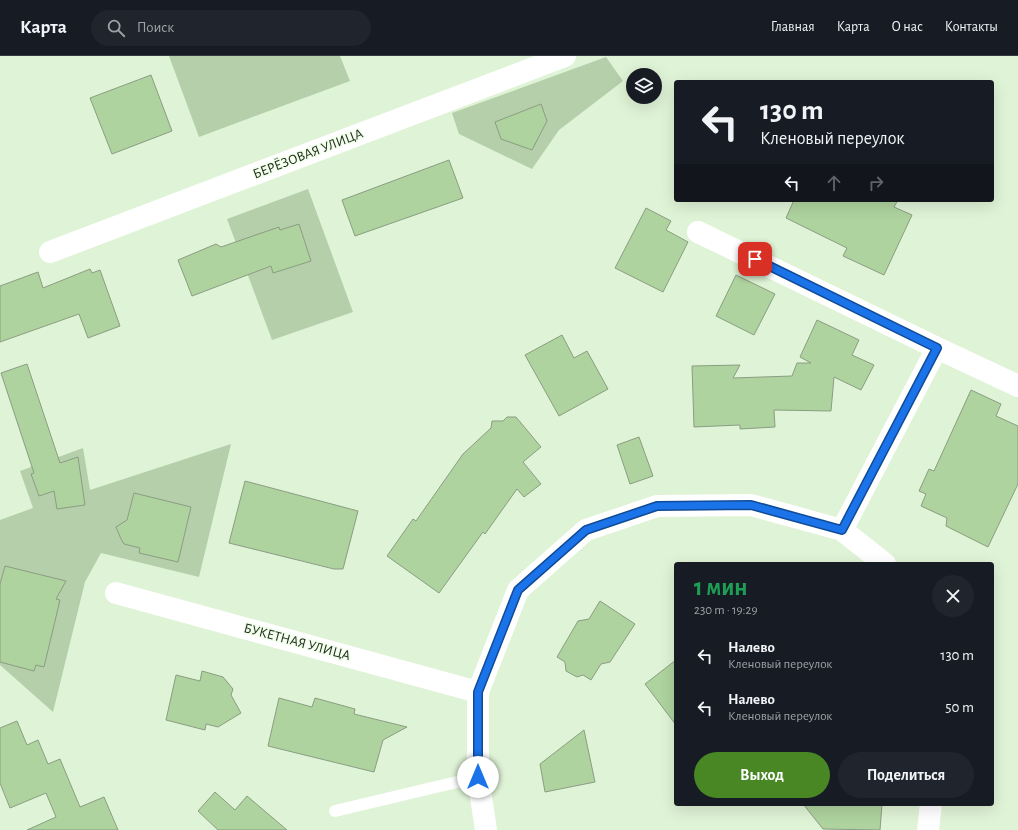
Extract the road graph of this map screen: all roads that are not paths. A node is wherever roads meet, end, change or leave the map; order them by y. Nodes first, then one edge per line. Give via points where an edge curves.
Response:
1 (565, 56) edge
2 (698, 232) dead end
3 (50, 252) dead end
4 (937, 348) junction
5 (1018, 386) edge
6 (842, 530) junction
7 (882, 562) edge
8 (116, 593) dead end
9 (478, 692) junction
10 (478, 777) junction
11 (931, 806) edge
12 (335, 811) dead end
13 (486, 830) edge
14 (928, 830) edge

1 - 3 street, БЕРЁЗОВАЯ УЛИЦА
2 - 4 street
4 - 5 street
4 - 6 street
6 - 7 street
6 - 9 street via 751,505 657,506 586,530 518,590
8 - 9 street, БУКЕТНАЯ УЛИЦА
9 - 10 street
10 - 12 lane
10 - 13 street
11 - 14 street

